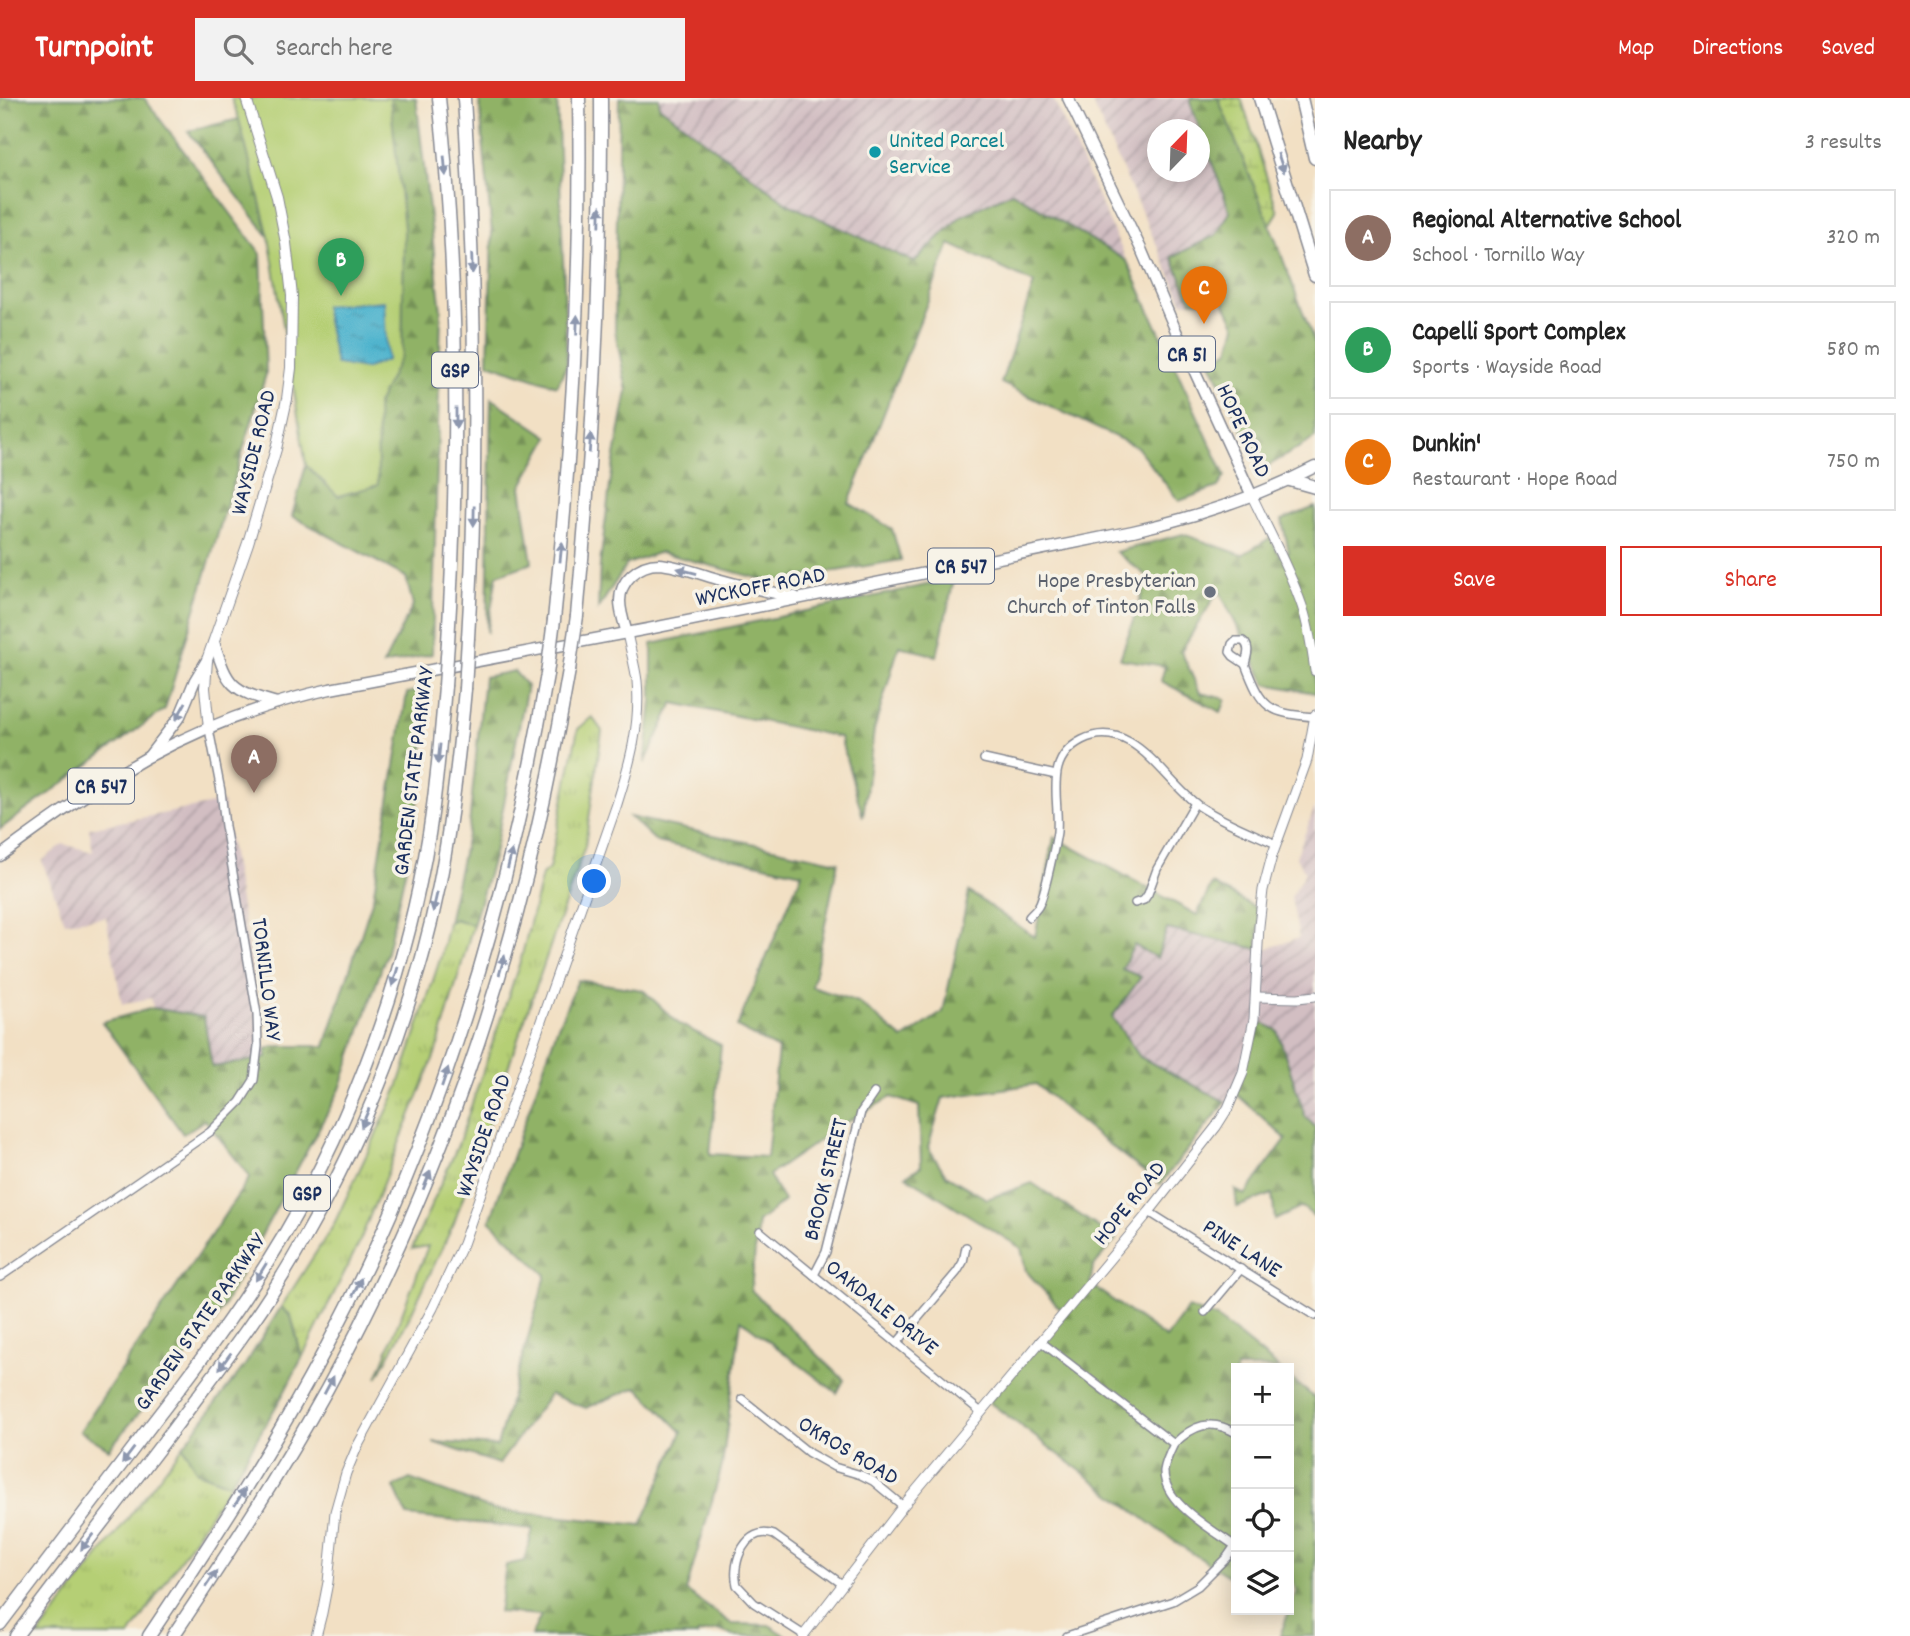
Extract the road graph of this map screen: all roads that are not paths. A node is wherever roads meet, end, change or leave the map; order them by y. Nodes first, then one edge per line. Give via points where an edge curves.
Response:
1 (246, 98) edge
2 (439, 98) edge
3 (464, 98) edge
4 (579, 98) edge
5 (601, 98) edge
6 (1068, 98) edge
7 (1260, 98) edge
8 (1301, 98) edge
9 (1315, 158) edge
10 (1315, 275) edge
11 (1315, 467) edge
12 (1290, 480) junction
13 (1315, 487) edge
14 (1252, 496) junction
15 (801, 598) junction
16 (627, 633) junction
17 (214, 642) junction
18 (573, 643) junction
19 (207, 660) junction
20 (1245, 664) dead end
21 (1315, 671) edge
22 (277, 703) junction
23 (1315, 716) edge
24 (209, 729) junction
25 (148, 757) junction
26 (984, 760) dead end
27 (1056, 775) junction
28 (1195, 803) junction
29 (1276, 844) junction
30 (0, 856) edge
31 (1135, 903) dead end
32 (1029, 917) dead end
33 (1256, 996) junction
34 (1315, 996) edge
35 (874, 1093) dead end
36 (1149, 1212) junction
37 (760, 1231) dead end
38 (966, 1247) dead end
39 (1241, 1269) junction
40 (814, 1275) junction
41 (0, 1277) edge
42 (1205, 1312) dead end
43 (1315, 1316) edge
44 (1040, 1341) junction
45 (897, 1343) junction
46 (742, 1399) dead end
47 (981, 1412) junction
48 (1231, 1430) edge
49 (1174, 1444) junction
50 (902, 1506) junction
51 (1231, 1542) edge
52 (1231, 1552) edge
53 (842, 1584) junction
54 (0, 1624) edge
55 (804, 1635) edge
56 (16, 1636) edge
57 (149, 1636) edge
58 (173, 1636) edge
59 (316, 1636) edge
60 (1067, 1636) edge

1 - 17 main road, WAYSIDE ROAD via 286,242 292,296 290,368 276,449
2 -> 54 highway, GARDEN STATE PARKWAY / GSP, bridge via 452,270 455,516 435,795 398,970 369,1056 329,1150 282,1238 226,1326
3 -> 56 highway, GARDEN STATE PARKWAY / GSP, bridge via 474,292 474,536 455,793 417,972 387,1063 346,1160 297,1253 248,1329
57 -> 4 highway, bridge via 239,1500 315,1370 380,1239 455,1048 493,926 528,780 554,620 576,352
18 -> 5 highway, bridge via 597,329
6 - 14 main road, HOPE ROAD / CR 51
7 -> 10 highway
8 - 9 highway
11 - 12 main road, WYCKOFF ROAD / CR 547
12 - 13 highway
12 - 14 main road, WYCKOFF ROAD / CR 547
14 - 15 main road, WYCKOFF ROAD / CR 547 via 1133,531
14 - 21 street, HOPE ROAD via 1303,608
15 - 16 main road, WYCKOFF ROAD / CR 547
15 -> 16 main road via 650,565 634,572 622,590 620,605
16 - 18 main road, WYCKOFF ROAD / CR 547
16 - 59 street, WAYSIDE ROAD via 637,683 638,722 617,804 463,1244 346,1473 335,1512 328,1582
17 - 19 main road, WAYSIDE ROAD
17 - 22 main road via 225,674 236,687
18 - 22 main road, WYCKOFF ROAD / CR 547
58 -> 18 highway, bridge via 328,1388 427,1179 475,1050 517,914 547,787
19 - 24 main road, WAYSIDE ROAD
19 -> 25 main road via 180,716
20 - 23 street via 1268,706 1282,714
22 - 24 main road, WYCKOFF ROAD / CR 547
23 - 29 street, HOPE ROAD via 1307,760
24 - 25 main road, CR 547
24 - 41 street, TORNILLO WAY via 257,1014 254,1080 240,1102 210,1132
25 - 30 main road, CR 547
26 - 27 street
27 - 28 street via 1076,743 1095,735 1118,736 1142,750
27 - 32 street via 1056,838 1041,901
28 - 29 street
28 - 31 street via 1148,894
29 - 33 street, HOPE ROAD via 1260,908
33 - 34 street
33 - 36 street, HOPE ROAD via 1243,1073 1228,1108
35 - 40 street, BROOK STREET via 861,1112 826,1252
36 - 39 street, PINE LANE
36 - 44 street, HOPE ROAD
37 - 40 street, OAKDALE DRIVE
38 - 45 street via 961,1267
39 - 42 street
39 - 43 street, PINE LANE
40 - 45 street, OAKDALE DRIVE
44 - 47 street, HOPE ROAD
44 - 49 street
45 - 47 street, OAKDALE DRIVE
46 - 50 street, OKROS ROAD via 809,1453 873,1481
47 - 50 street, HOPE ROAD
48 - 49 street via 1197,1426
49 - 51 street via 1164,1469 1168,1488 1186,1510
50 - 53 street, HOPE ROAD
52 - 60 street via 1198,1586 1173,1601
53 - 55 street, HOPE ROAD
53 - 55 street via 774,1535 757,1534 746,1544 736,1569 737,1585 754,1603

